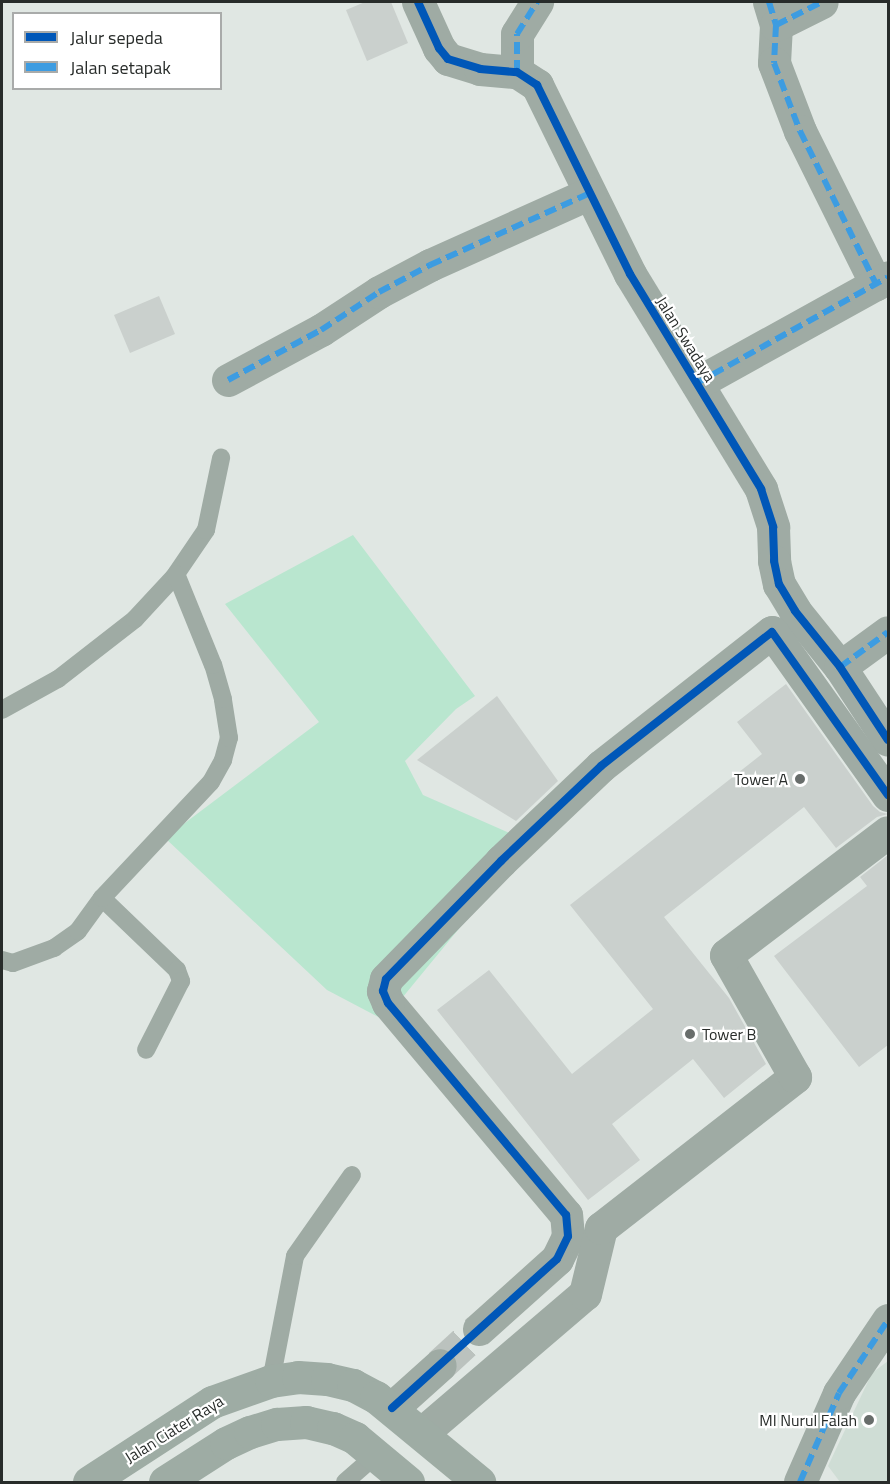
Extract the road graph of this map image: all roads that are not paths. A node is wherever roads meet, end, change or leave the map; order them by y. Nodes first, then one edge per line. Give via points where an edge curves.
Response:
1 (418, 2) edge
2 (537, 2) edge
3 (822, 2) edge
4 (772, 13) edge
5 (517, 72) junction
6 (590, 193) junction
7 (882, 280) edge
8 (228, 380) dead end
9 (697, 383) junction
10 (221, 458) dead end
11 (176, 574) junction
12 (888, 632) edge
13 (840, 667) junction
14 (2, 710) edge
15 (888, 740) edge
16 (888, 795) edge
17 (888, 832) edge
18 (102, 898) junction
19 (2, 960) edge
20 (146, 1050) dead end
21 (352, 1175) dead end
22 (888, 1320) edge
23 (479, 1329) tunnel mouth
24 (440, 1365) tunnel mouth
25 (272, 1381) junction
26 (392, 1408) junction
27 (422, 1433) junction
28 (378, 1454) junction
29 (88, 1482) edge
30 (165, 1482) edge
31 (345, 1482) edge
32 (408, 1482) edge
33 (479, 1482) edge
34 (800, 1482) edge

1 - 5 street via 448,59 480,69
2 - 5 street via 517,34
3 - 4 street
4 - 7 street via 774,63 800,131
5 - 6 street, Jalan Swadaya via 537,85
6 - 8 street via 430,265
6 - 9 street, Jalan Swadaya via 630,274
7 - 9 street
9 - 13 street, Jalan Swadaya via 761,489 773,526 779,584 795,611
10 - 11 lane via 206,530
11 - 14 lane via 135,619 58,679
11 - 18 lane via 213,665 229,738 211,782
12 - 13 street
13 - 15 street, Jalan Swadaya
16 - 23 street via 772,632 602,766 501,861 386,979 388,1003 566,1215 568,1236 556,1259
17 - 27 street via 726,955 795,1077 601,1228 585,1294
18 - 19 lane via 78,931 54,948 13,963
18 - 20 lane via 177,970 181,981
21 - 25 lane via 295,1256
22 - 34 street via 839,1393
24 - 26 street
25 - 26 main road, Jalan Ciater Raya via 298,1377 327,1379 353,1385
25 - 29 main road, Jalan Ciater Raya via 212,1402
26 - 27 main road, Jalan Ciater Raya
27 - 33 main road, Jalan Ciater Raya
28 - 30 main road via 355,1437 333,1428 306,1422 277,1424 226,1443
28 - 31 lane
28 - 32 main road

